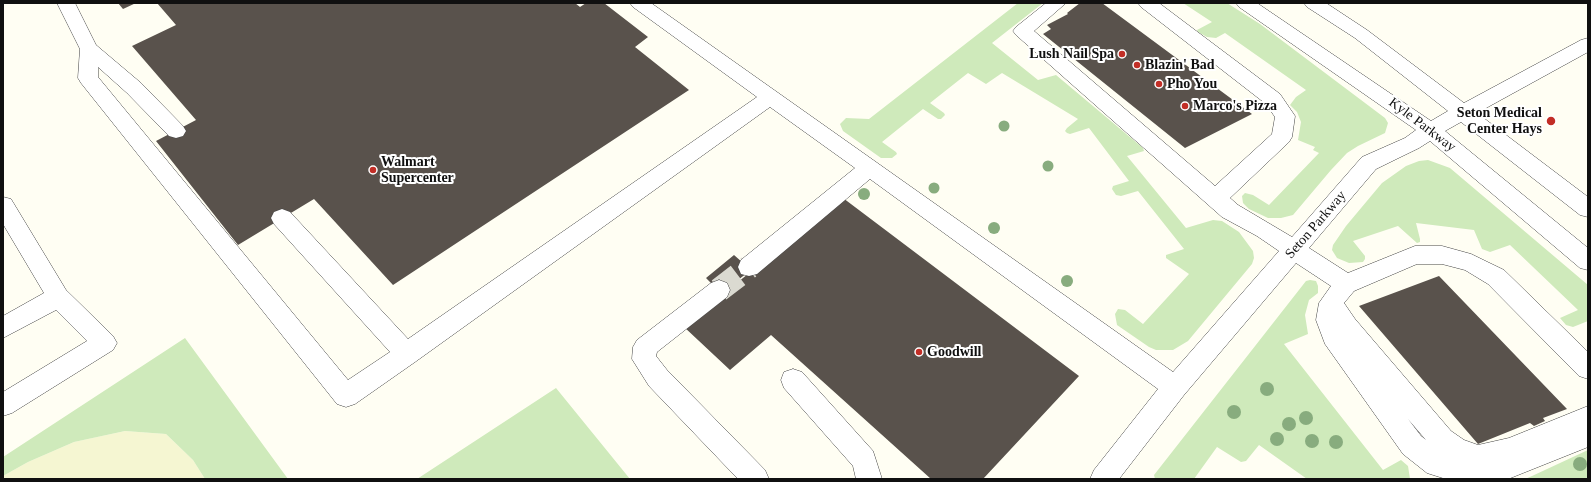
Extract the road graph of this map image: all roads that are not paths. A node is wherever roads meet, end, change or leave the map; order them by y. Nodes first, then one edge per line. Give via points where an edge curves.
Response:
1 (66, 3) edge
2 (640, 3) edge
3 (1057, 3) edge
4 (1147, 3) edge
5 (1245, 3) edge
6 (1313, 3) edge
7 (1588, 44) edge
8 (89, 49) junction
9 (771, 97) junction
10 (1463, 112) junction
11 (1430, 130) junction
12 (176, 131) dead end
13 (869, 168) junction
14 (1216, 198) junction
15 (3, 205) edge
16 (1588, 209) edge
17 (282, 218) dead end
18 (1295, 250) junction
19 (1588, 261) edge
20 (749, 267) tunnel mouth
21 (1346, 284) junction
22 (719, 290) tunnel mouth
23 (58, 297) junction
24 (1331, 303) junction
25 (3, 328) edge
26 (407, 354) junction
27 (1588, 368) edge
28 (793, 380) dead end
29 (1175, 386) junction
30 (3, 405) edge
31 (1588, 418) edge
32 (1588, 435) edge
33 (756, 479) edge
34 (869, 479) edge
35 (1103, 479) edge

1 - 8 street
2 - 9 street
3 - 14 street via 1022,31
4 - 14 street via 1273,99 1285,116 1282,137
5 - 11 street, Kyle Parkway
6 - 10 street via 1361,34
7 - 10 street, Seton Parkway
8 - 12 street via 134,88
8 - 26 street via 88,78 346,396
9 - 13 street
9 - 26 street
10 - 11 street, Seton Parkway
10 - 16 street
11 - 18 street, Seton Parkway via 1412,143 1369,163
11 - 19 street, Kyle Parkway
13 - 20 street
13 - 29 street
14 - 18 street via 1230,211
15 - 23 street
17 - 26 street
18 - 21 street
18 - 29 street, Seton Parkway
21 - 24 street
21 - 27 street via 1415,255 1442,255 1471,263 1496,277
22 - 33 street via 645,347 644,360 658,378
23 - 25 street
23 - 30 street via 105,343
24 - 31 street via 1405,397 1442,440 1456,449 1478,457 1509,450
24 - 32 street via 1328,320 1333,337 1412,445 1436,464 1464,472 1489,474
28 - 34 street via 864,460
29 - 35 street, Seton Parkway

